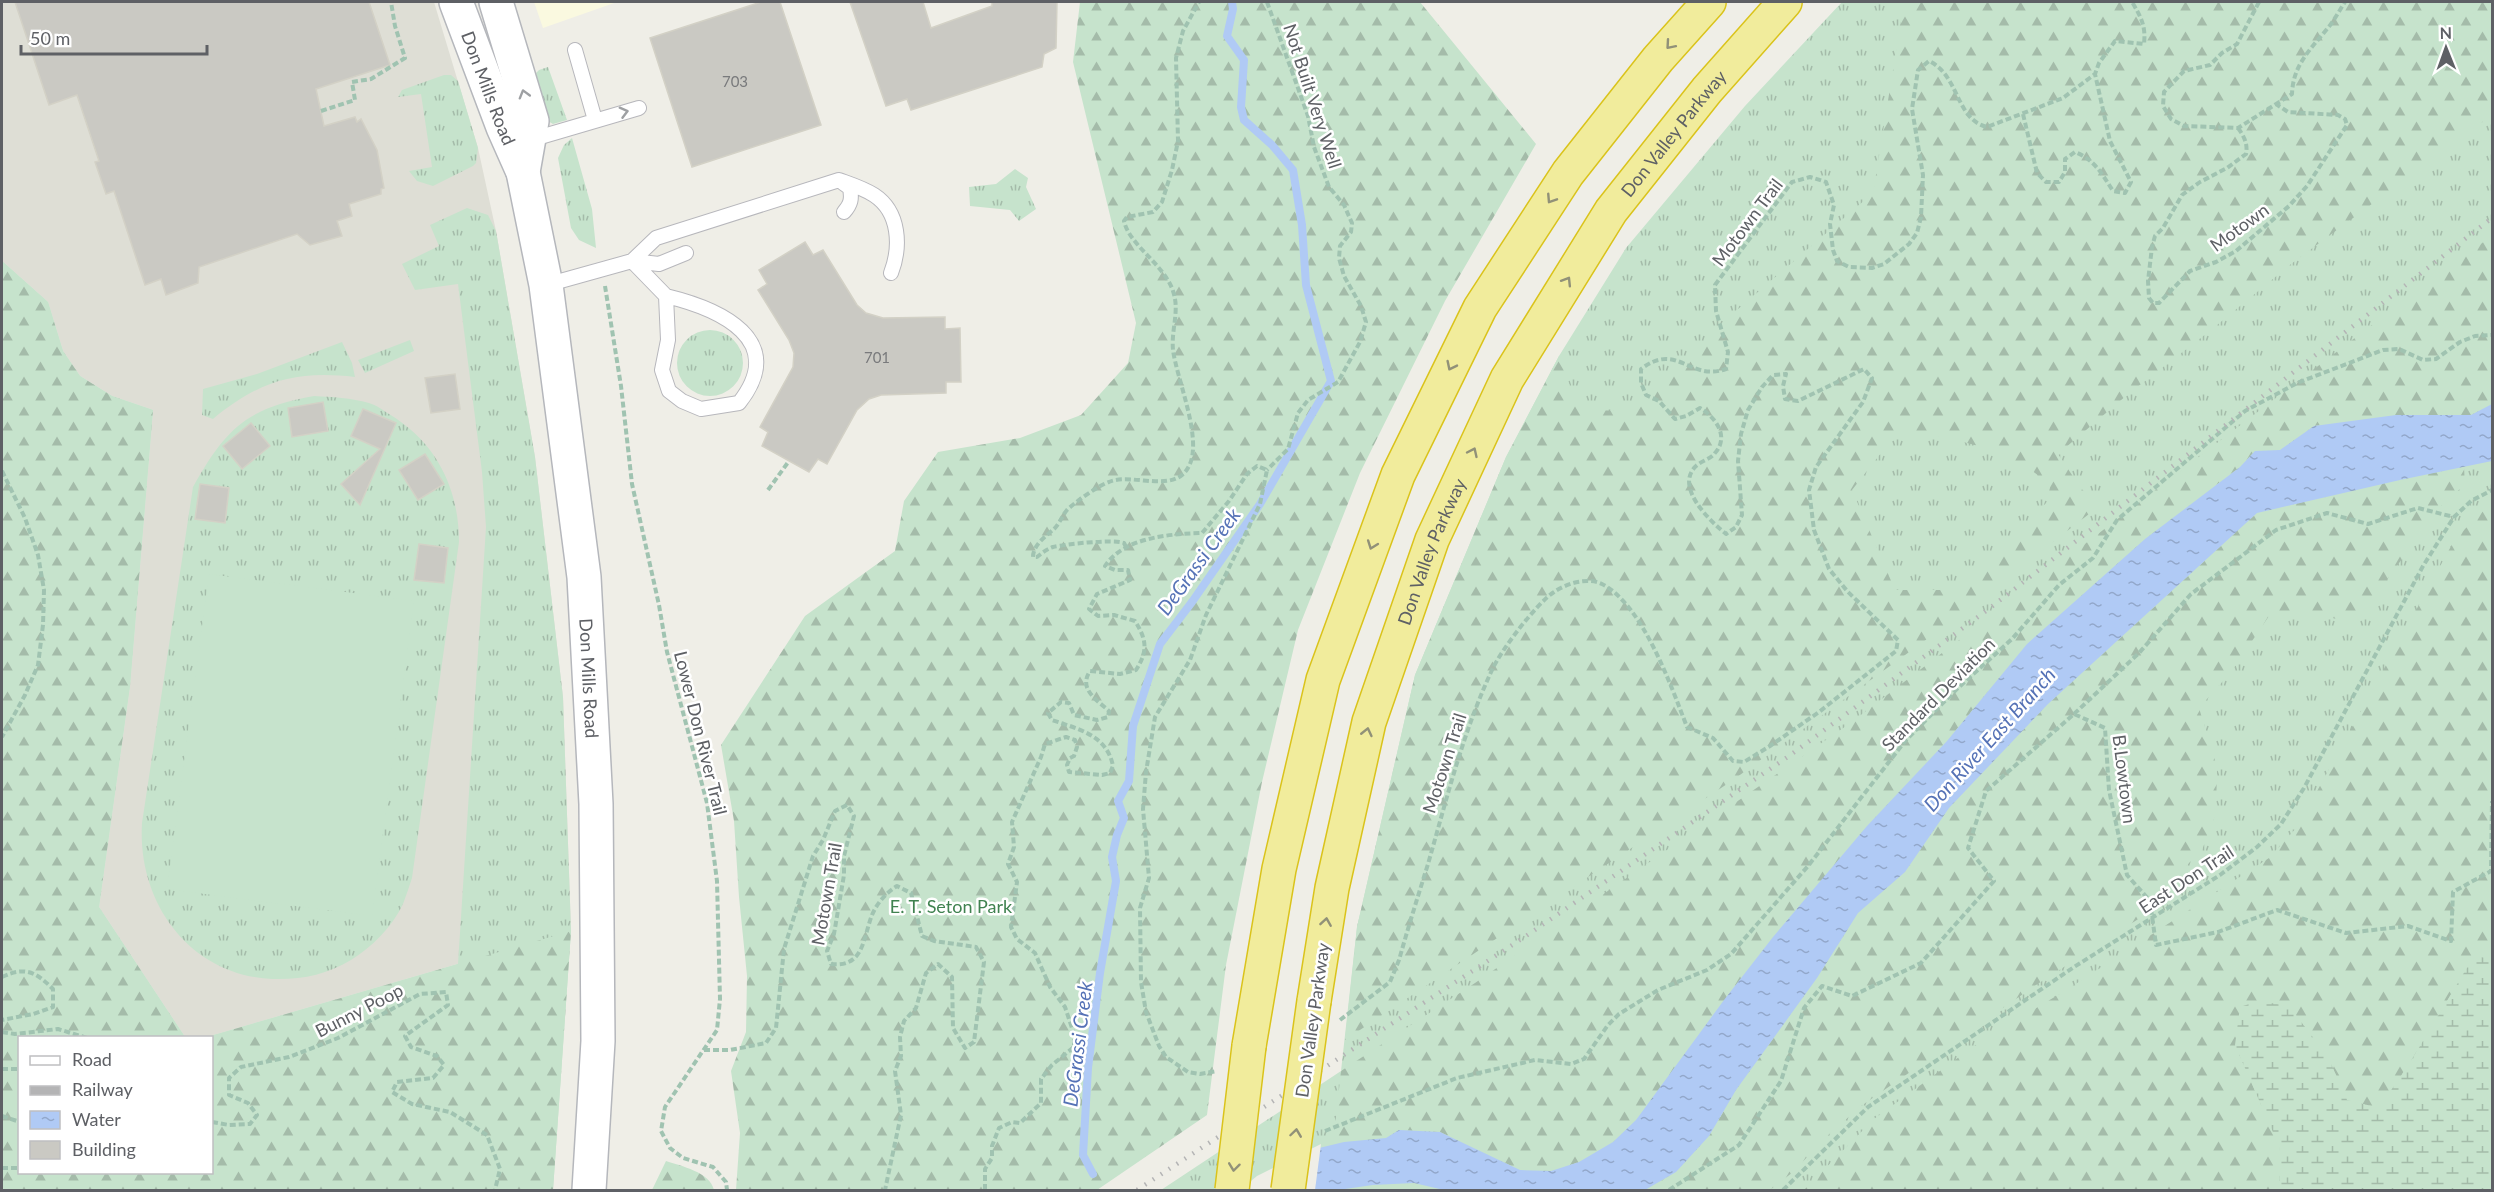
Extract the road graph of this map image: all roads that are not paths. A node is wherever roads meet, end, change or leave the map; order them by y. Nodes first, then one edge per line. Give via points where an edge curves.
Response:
1 (456, 2) edge
2 (496, 2) edge
3 (1709, 2) edge
4 (1785, 2) edge
5 (574, 50) dead end
6 (639, 108) dead end
7 (595, 120) junction
8 (526, 156) junction
9 (839, 180) junction
10 (844, 212) dead end
11 (686, 253) dead end
12 (632, 261) junction
13 (891, 273) dead end
14 (546, 285) junction
15 (666, 296) junction
16 (589, 1191) edge
17 (1232, 1191) edge
18 (1288, 1191) edge

1 - 8 main road, Don Mills Road via 503,127
8 -> 2 main road, Don Mills Road via 532,121
3 -> 17 highway, bridge via 1658,59 1568,173 1479,308 1398,475 1323,680 1279,869 1238,1057
18 -> 4 highway, Don Valley Parkway, bridge via 1323,1011 1332,888 1369,722 1432,540 1502,390 1611,211 1707,90
5 - 7 lane
7 -> 6 lane
7 - 8 lane
8 - 14 main road, Don Mills Road
9 - 10 lane via 850,188 852,197
9 - 12 lane via 656,238
9 - 13 lane via 875,196 887,207 898,243
11 - 12 lane via 659,264
12 - 14 lane
12 - 15 lane
14 - 16 main road, Don Mills Road via 584,577 596,804 598,1041
15 - 15 lane via 668,340 662,369 669,390 701,409 739,403 752,386 757,368 752,343 727,317

